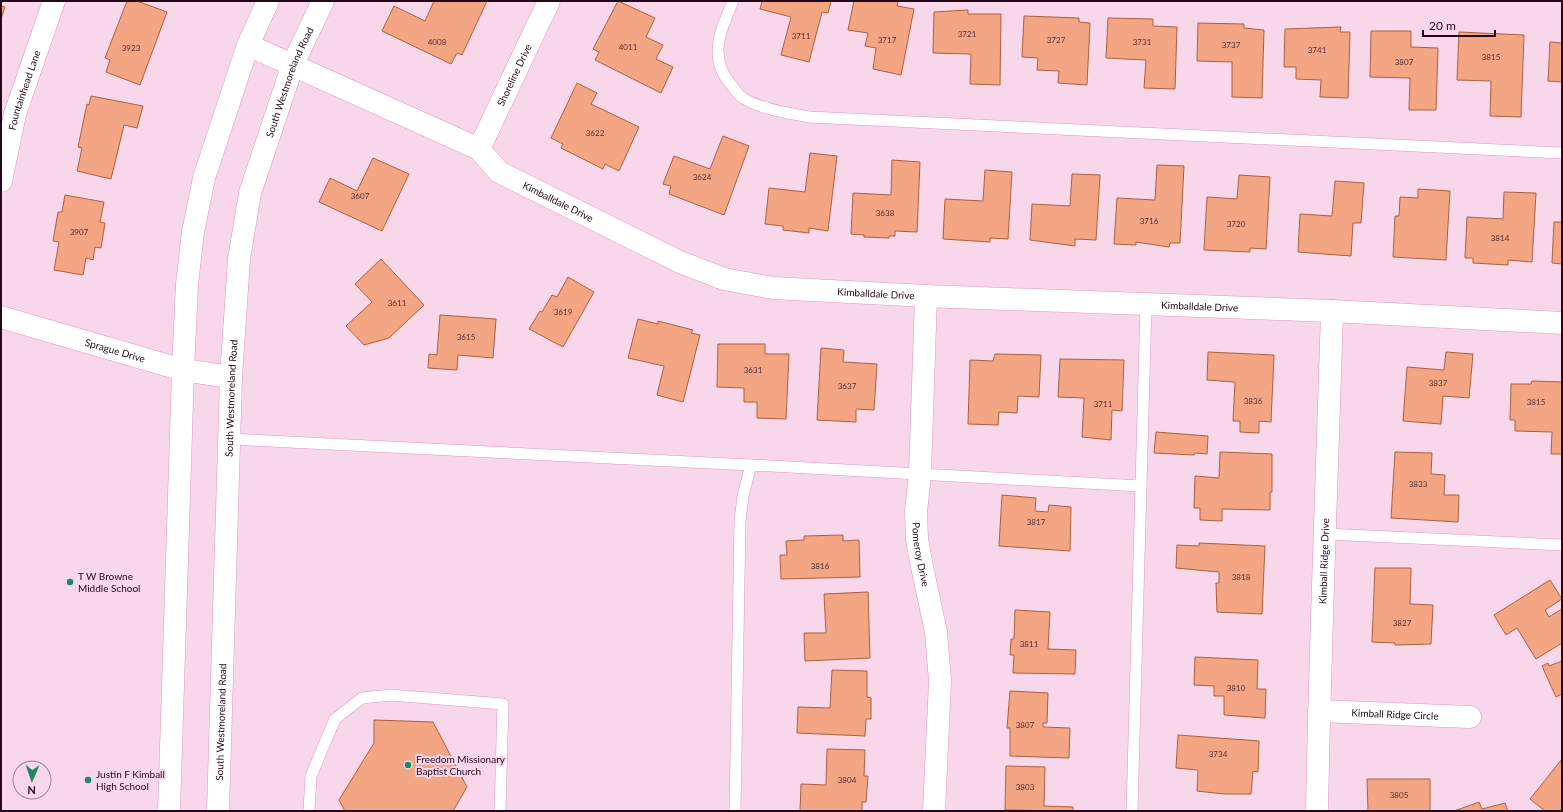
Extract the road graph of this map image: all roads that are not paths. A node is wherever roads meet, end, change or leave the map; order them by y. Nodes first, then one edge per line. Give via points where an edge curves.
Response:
1 (54, 1) edge
2 (268, 1) edge
3 (323, 1) edge
4 (549, 1) edge
5 (733, 1) edge
6 (248, 45) junction
7 (293, 64) junction
8 (8, 111) edge
9 (479, 149) junction
10 (1562, 153) edge
11 (1, 181) edge
12 (926, 296) junction
13 (1146, 304) junction
14 (1332, 311) junction
15 (1, 317) edge
16 (1562, 323) edge
17 (183, 370) junction
18 (231, 377) junction
19 (229, 439) junction
20 (751, 465) junction
21 (920, 474) junction
22 (1141, 486) junction
23 (1326, 534) junction
24 (1562, 545) edge
25 (1319, 711) junction
26 (1470, 717) dead end
27 (169, 811) edge
28 (218, 811) edge
29 (309, 811) edge
30 (500, 811) edge
31 (735, 811) edge
32 (934, 811) edge
33 (1132, 811) edge
34 (1317, 811) edge

1 - 8 street, Fountainhead Lane
2 - 6 street
3 - 7 street, South Westmoreland Road
4 - 9 street, Shoreline Drive
5 - 10 lane via 720,30 718,62 726,79 743,98 767,108 809,117
6 - 7 street, Kimballdale Drive
6 - 17 street via 204,178 193,232 187,284
7 - 9 street, Kimballdale Drive
7 - 18 street, South Westmoreland Road via 250,193 239,259
8 - 11 street, Fountainhead Lane
9 - 12 street, Kimballdale Drive via 499,172 680,262 724,279 773,288
12 - 13 street, Kimballdale Drive
12 - 21 street, Pomeroy Drive
13 - 14 street, Kimballdale Drive
13 - 22 lane
14 - 16 street, Kimballdale Drive
14 - 23 street, Kimball Ridge Drive
15 - 17 street, Sprague Drive
17 - 18 street, Sprague Drive
17 - 27 street
18 - 19 street, South Westmoreland Road
19 - 20 lane
19 - 28 street, South Westmoreland Road
20 - 21 lane
20 - 31 lane via 740,521
21 - 22 lane
21 - 32 street, Pomeroy Drive via 916,512 917,539 936,632 940,681
22 - 33 lane
23 - 24 lane
23 - 25 street, Kimball Ridge Drive
25 - 26 street, Kimball Ridge Circle
25 - 34 street, Kimball Ridge Drive
29 - 30 lane via 311,776 335,720 362,698 391,695 503,704

